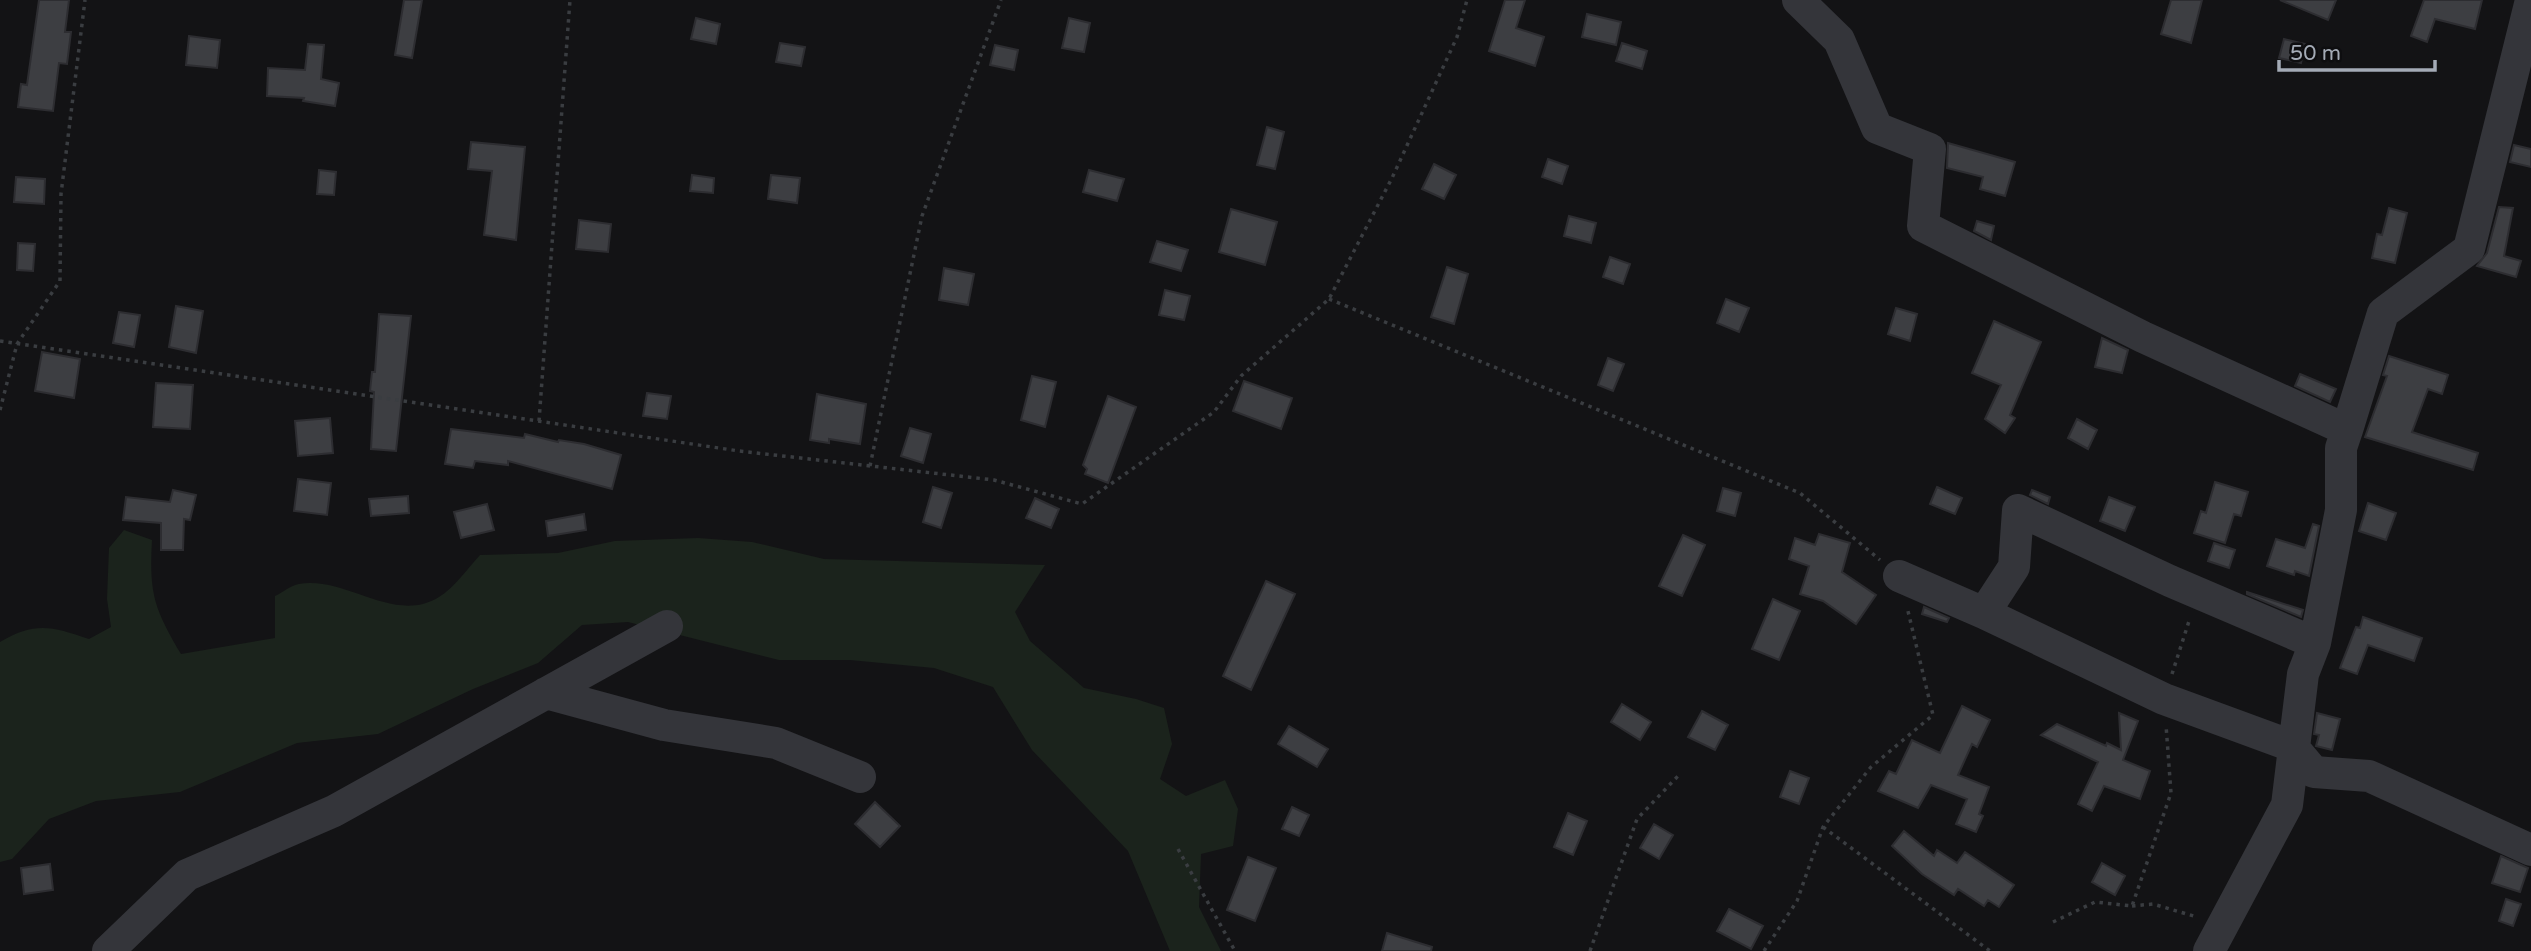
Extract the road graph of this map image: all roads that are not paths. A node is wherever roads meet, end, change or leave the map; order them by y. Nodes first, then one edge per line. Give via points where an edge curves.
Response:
1 (1798, 0) edge
2 (2531, 0) edge
3 (2347, 430) junction
4 (1899, 576) road end
5 (1984, 613) junction
6 (667, 626) dead end
7 (2315, 643) junction
8 (546, 693) junction
9 (2292, 746) junction
10 (860, 777) dead end
11 (2531, 850) edge
12 (2215, 939) edge
13 (108, 951) edge

1 - 3 street via 1839,40 1877,128 1930,149 1923,226 2143,337
2 - 3 street via 2469,250 2383,313
3 - 7 street via 2341,448 2341,510
4 - 5 street
5 - 7 street via 2014,567 2018,510
5 - 9 street via 2164,699
6 - 8 street
7 - 9 street via 2303,674
8 - 10 street via 664,725 776,743
8 - 13 street via 334,811 187,875
9 - 11 street via 2314,772 2369,776
9 - 12 street via 2287,804

